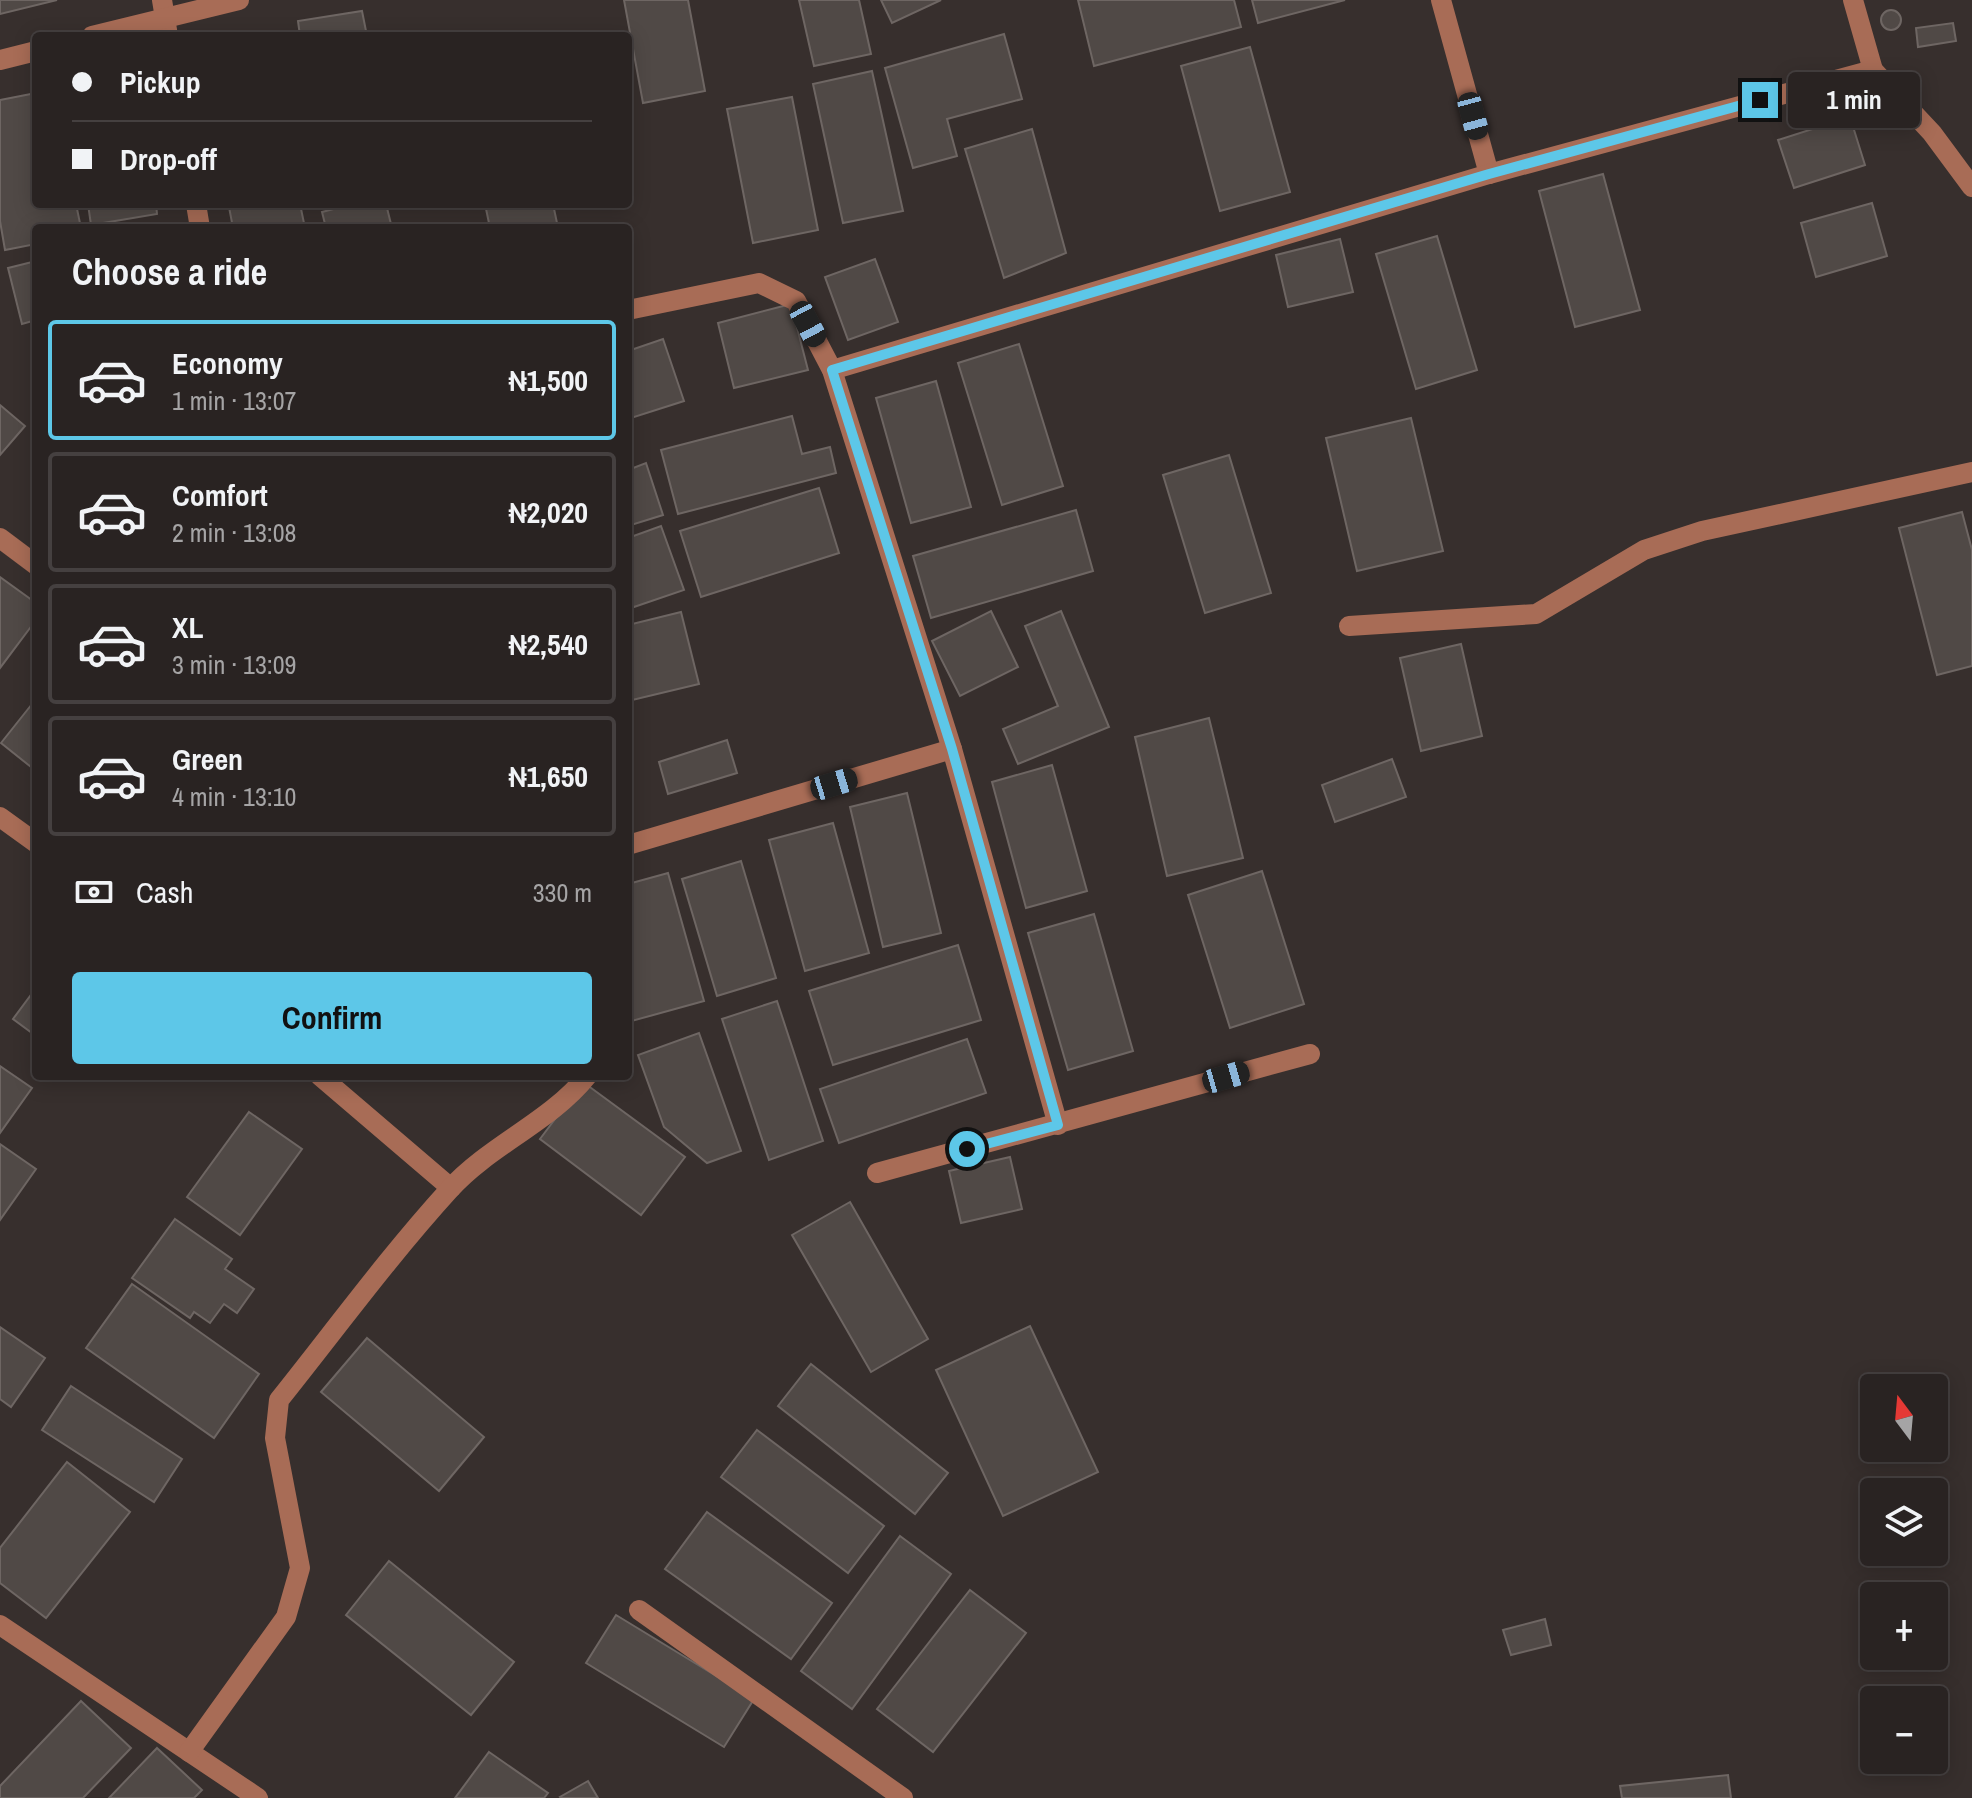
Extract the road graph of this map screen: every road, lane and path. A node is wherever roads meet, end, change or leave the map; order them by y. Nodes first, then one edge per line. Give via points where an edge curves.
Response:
1 (239, 0) edge
2 (1441, 0) edge
3 (1853, 0) edge
4 (165, 17) edge
5 (107, 32) edge
6 (32, 52) edge
7 (0, 60) edge
8 (1873, 70) junction
9 (1489, 174) junction
10 (1972, 187) edge
11 (632, 309) edge
12 (832, 370) junction
13 (1972, 472) edge
14 (0, 538) edge
15 (32, 562) edge
16 (1349, 626) dead end
17 (952, 749) junction
18 (0, 817) edge
19 (32, 840) edge
20 (632, 844) edge
21 (1310, 1054) dead end
22 (325, 1080) edge
23 (584, 1080) edge
24 (1058, 1125) junction
25 (877, 1173) dead end
26 (451, 1188) junction
27 (639, 1610) dead end
28 (0, 1625) edge
29 (189, 1752) junction
30 (258, 1798) edge
31 (903, 1798) edge

1 - 4 street
2 - 9 street
3 - 8 street
4 - 5 street
6 - 7 street
8 - 9 street
8 - 10 street via 1932,133
9 - 12 street
11 - 12 street via 759,283 796,301
12 - 17 street
13 - 16 street via 1702,531 1644,550 1536,614
14 - 15 street
17 - 20 street
17 - 24 street
18 - 19 street
21 - 24 street
22 - 26 street
23 - 26 street via 569,1098 513,1135
24 - 25 street
26 - 29 street via 279,1400 275,1438 300,1568 286,1617
27 - 31 street
28 - 29 street
29 - 30 street

